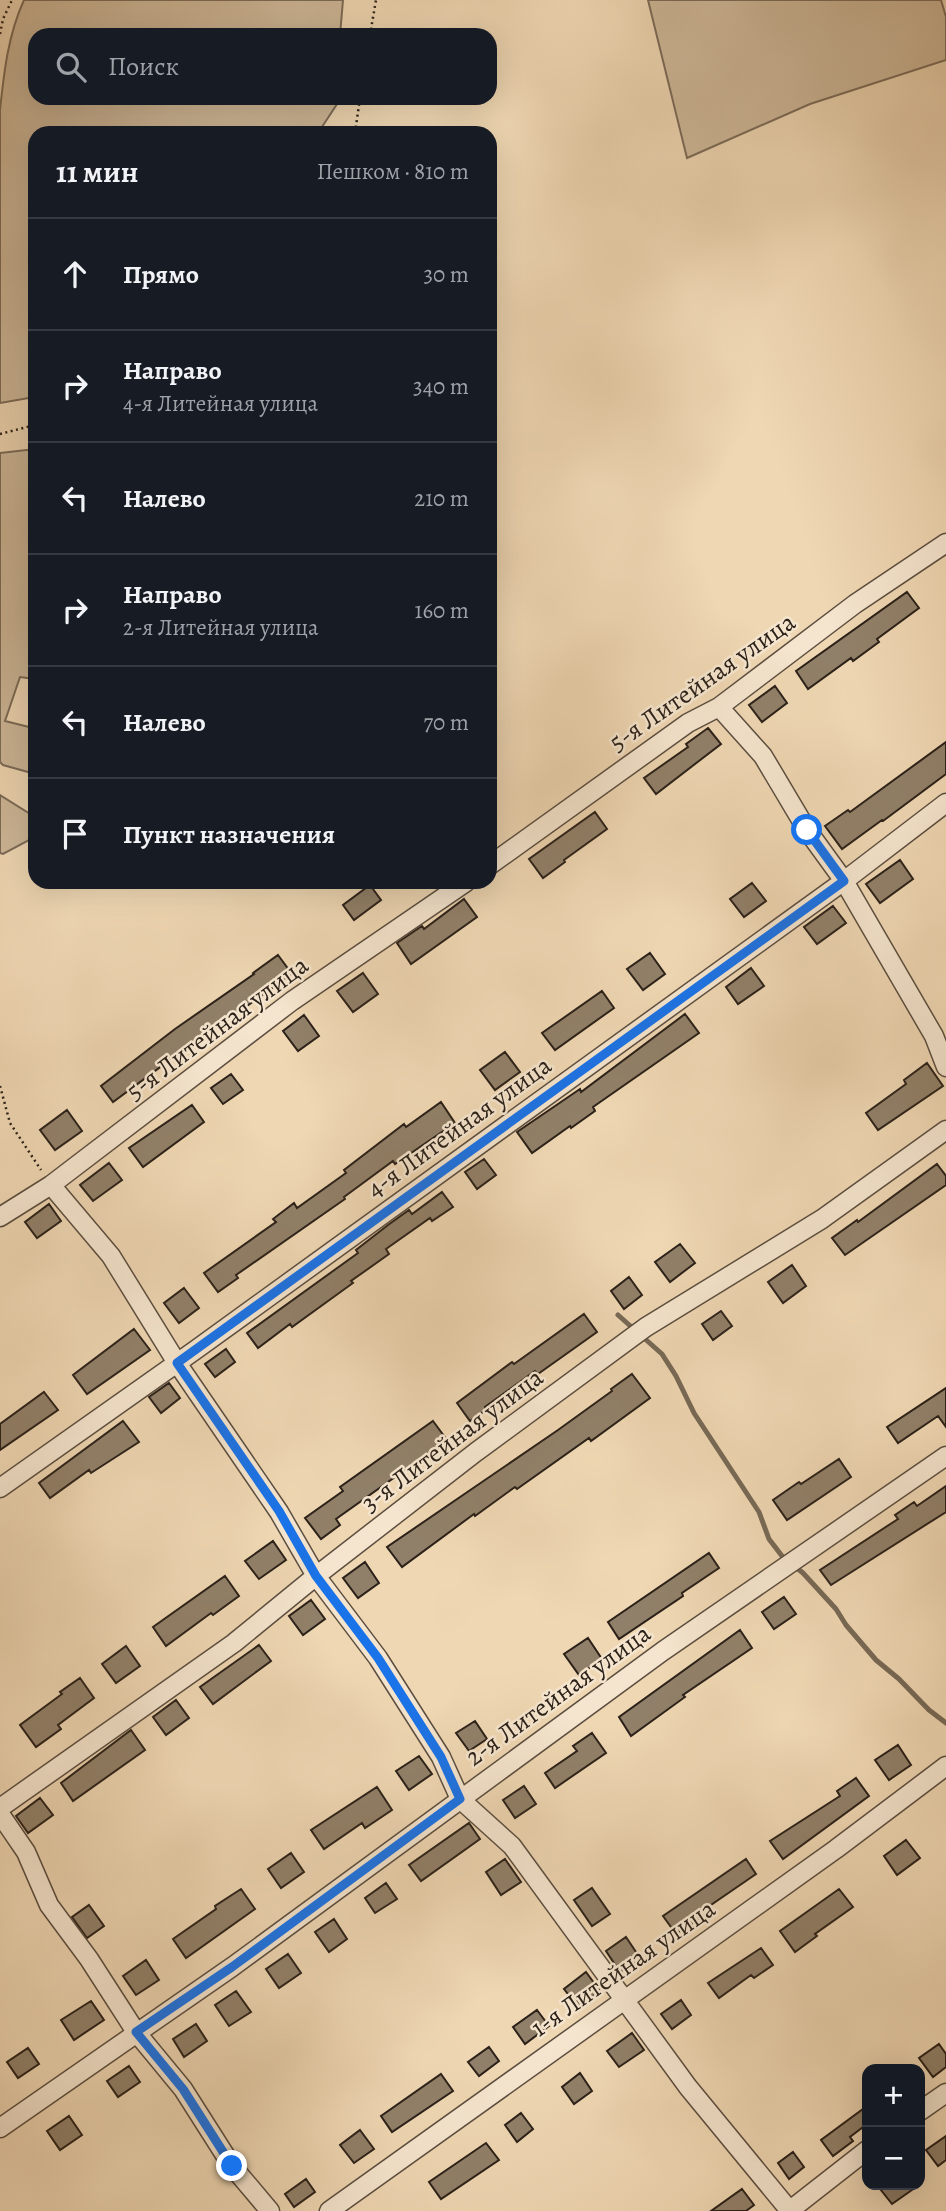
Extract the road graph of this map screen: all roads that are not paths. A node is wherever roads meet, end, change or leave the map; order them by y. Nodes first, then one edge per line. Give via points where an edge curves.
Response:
1 (946, 543) edge
2 (719, 707) junction
3 (946, 803) edge
4 (497, 860) edge
5 (844, 881) junction
6 (456, 889) edge
7 (946, 1067) edge
8 (946, 1130) edge
9 (51, 1185) junction
10 (0, 1217) edge
11 (177, 1363) junction
12 (946, 1456) edge
13 (0, 1488) edge
14 (316, 1576) junction
15 (946, 1766) edge
16 (460, 1799) junction
17 (0, 1808) edge
18 (0, 1814) edge
19 (624, 1999) junction
20 (136, 2032) junction
21 (946, 2093) edge
22 (925, 2108) edge
23 (0, 2128) edge
24 (862, 2154) edge
25 (270, 2211) edge
26 (329, 2211) edge
27 (790, 2211) edge

1 - 2 street, 5-я Литейная улица via 855,604
2 - 4 street, 5-я Литейная улица via 688,723
2 - 5 street via 763,756
3 - 5 street, 4-я Литейная улица
5 - 7 street via 934,1036
5 - 11 street, 4-я Литейная улица
6 - 9 street, 5-я Литейная улица via 292,1002
8 - 14 street, 3-я Литейная улица via 822,1220 646,1327
9 - 10 street, 5-я Литейная улица
9 - 11 street via 111,1256
11 - 13 street, 4-я Литейная улица
11 - 14 street via 279,1511
12 - 16 street, 2-я Литейная улица via 663,1651
14 - 16 street via 378,1658 441,1757
14 - 17 street, 3-я Литейная улица via 234,1643
15 - 19 street, 1-я Литейная улица
16 - 19 street via 512,1846
16 - 20 street, 2-я Литейная улица
18 - 20 street via 26,1853 49,1905
19 - 26 street, 1-я Литейная улица
19 - 27 street via 688,2087
20 - 23 street, 2-я Литейная улица
20 - 25 street
21 - 22 street
24 - 27 street

